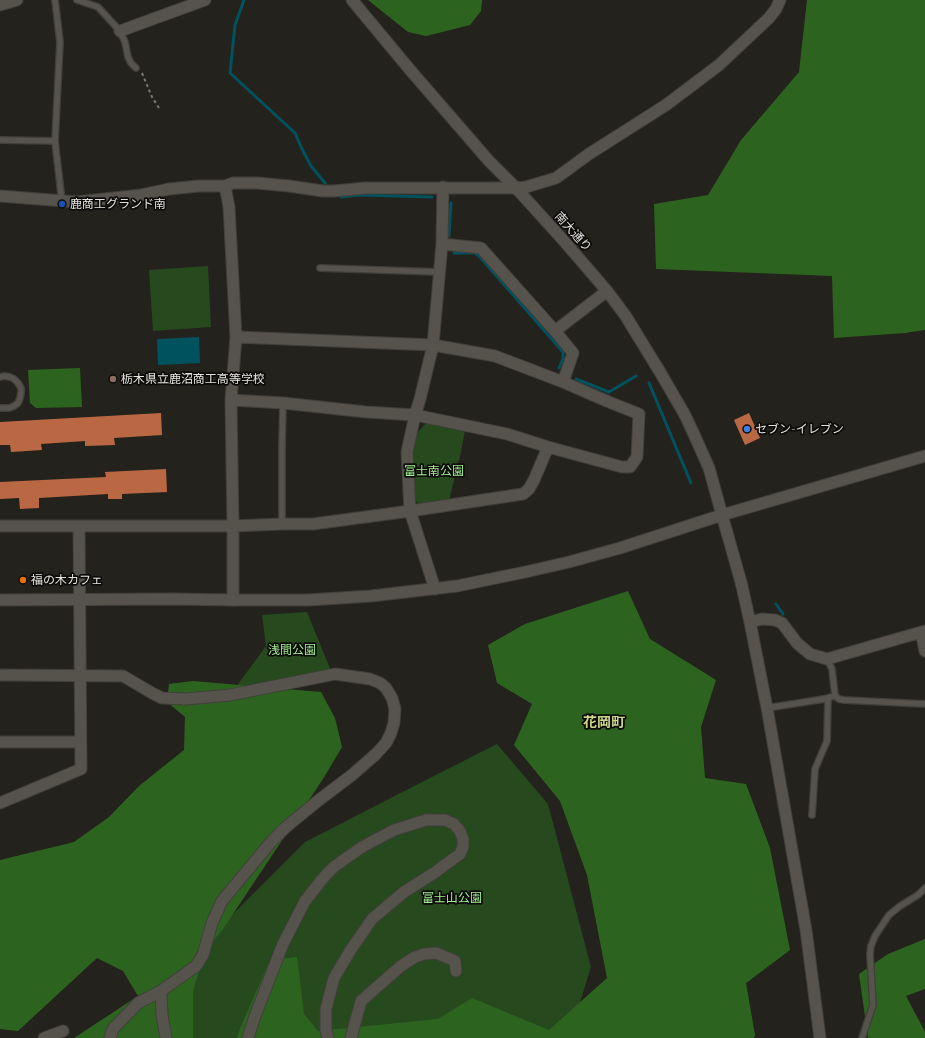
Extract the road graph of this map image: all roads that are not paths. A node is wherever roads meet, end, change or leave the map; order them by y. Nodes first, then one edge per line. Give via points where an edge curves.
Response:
1 (17, 0) edge
2 (55, 0) edge
3 (77, 0) edge
4 (205, 0) edge
5 (352, 0) edge
6 (780, 0) edge
7 (0, 5) edge
8 (120, 31) junction
9 (136, 68) road end
10 (0, 140) edge
11 (55, 141) junction
12 (225, 186) junction
13 (443, 187) junction
14 (516, 188) junction
15 (0, 196) edge
16 (62, 202) junction
17 (442, 244) junction
18 (320, 268) dead end
19 (440, 272) junction
20 (607, 291) junction
21 (555, 331) junction
22 (236, 337) junction
23 (433, 345) junction
24 (0, 377) edge
25 (563, 382) junction
26 (231, 400) junction
27 (283, 403) junction
28 (0, 408) edge
29 (416, 415) junction
30 (548, 447) junction
31 (925, 456) edge
32 (410, 511) junction
33 (722, 515) junction
34 (282, 524) junction
35 (0, 526) edge
36 (79, 526) junction
37 (234, 526) junction
38 (435, 589) junction
39 (80, 599) junction
40 (0, 600) edge
41 (233, 600) junction
42 (750, 622) junction
43 (923, 632) edge
44 (925, 651) edge
45 (827, 659) junction
46 (0, 675) edge
47 (80, 676) junction
48 (835, 696) junction
49 (828, 698) junction
50 (925, 704) edge
51 (767, 708) junction
52 (0, 742) edge
53 (80, 742) junction
54 (0, 803) edge
55 (812, 815) dead end
56 (925, 888) edge
57 (456, 971) dead end
58 (161, 991) junction
59 (63, 1031) dead end
60 (44, 1038) edge
61 (110, 1038) edge
62 (166, 1038) edge
63 (248, 1038) edge
64 (328, 1038) edge
65 (351, 1038) edge
66 (820, 1038) edge
67 (862, 1038) edge

1 - 7 street
2 - 11 lane via 60,42
3 - 8 lane via 98,8
4 - 8 street
5 - 14 street, 南大通り via 489,161
6 - 14 street via 769,18 719,65 666,105 556,178
8 - 9 lane via 128,57
10 - 11 lane
11 - 16 lane
12 - 13 street via 233,182 257,183 323,191
12 - 16 street via 199,186 96,201
12 - 22 street via 229,207
13 - 14 street
13 - 17 street
14 - 20 street, 南大通り
15 - 16 street
17 - 19 street
17 - 21 street via 481,248
18 - 19 lane
19 - 23 street
20 - 21 street
20 - 33 street, 南大通り via 643,343 685,415 708,468
21 - 25 street via 573,353
22 - 23 street
22 - 26 street
23 - 25 street via 495,356
23 - 29 street
24 - 28 lane via 14,379 21,388 18,403 9,408
25 - 30 street via 639,414 637,457 630,467 622,467
26 - 27 street
26 - 37 street
27 - 29 street
27 - 34 lane
29 - 30 street via 508,434
29 - 32 street via 407,452
30 - 32 street via 534,480 523,494
31 - 33 street
32 - 34 street via 334,522
32 - 38 street
33 - 38 street via 569,562
33 - 42 street, 南大通り
34 - 37 street
35 - 36 street
36 - 37 street
36 - 39 street
37 - 41 street
38 - 41 street via 308,600
39 - 40 street
39 - 41 street
39 - 47 street
42 - 45 street via 762,619 782,623 797,643 810,654
42 - 51 street, 南大通り
43 - 44 street
43 - 45 street
45 - 48 lane via 832,669
46 - 47 street
47 - 53 street
47 - 58 street via 123,676 162,698 186,699 230,695 335,674 380,683 392,698 395,709 394,722 386,743 352,775 271,842 222,901 212,923 203,955 196,966
48 - 49 lane
48 - 50 lane via 844,700
49 - 51 lane
49 - 55 lane via 827,741 814,769
51 - 66 street, 南大通り via 806,930
52 - 53 street
53 - 54 street via 81,769
56 - 67 lane via 889,915 875,936 870,954 872,1005
57 - 65 street via 455,961 436,953 415,957 361,1001
58 - 61 street via 138,1003 113,1029
58 - 62 street
59 - 60 street
63 - 64 street via 283,944 305,901 324,877 362,847 394,830 426,820 445,820 454,824 463,839 460,854 404,892 372,919 334,978 326,1009

